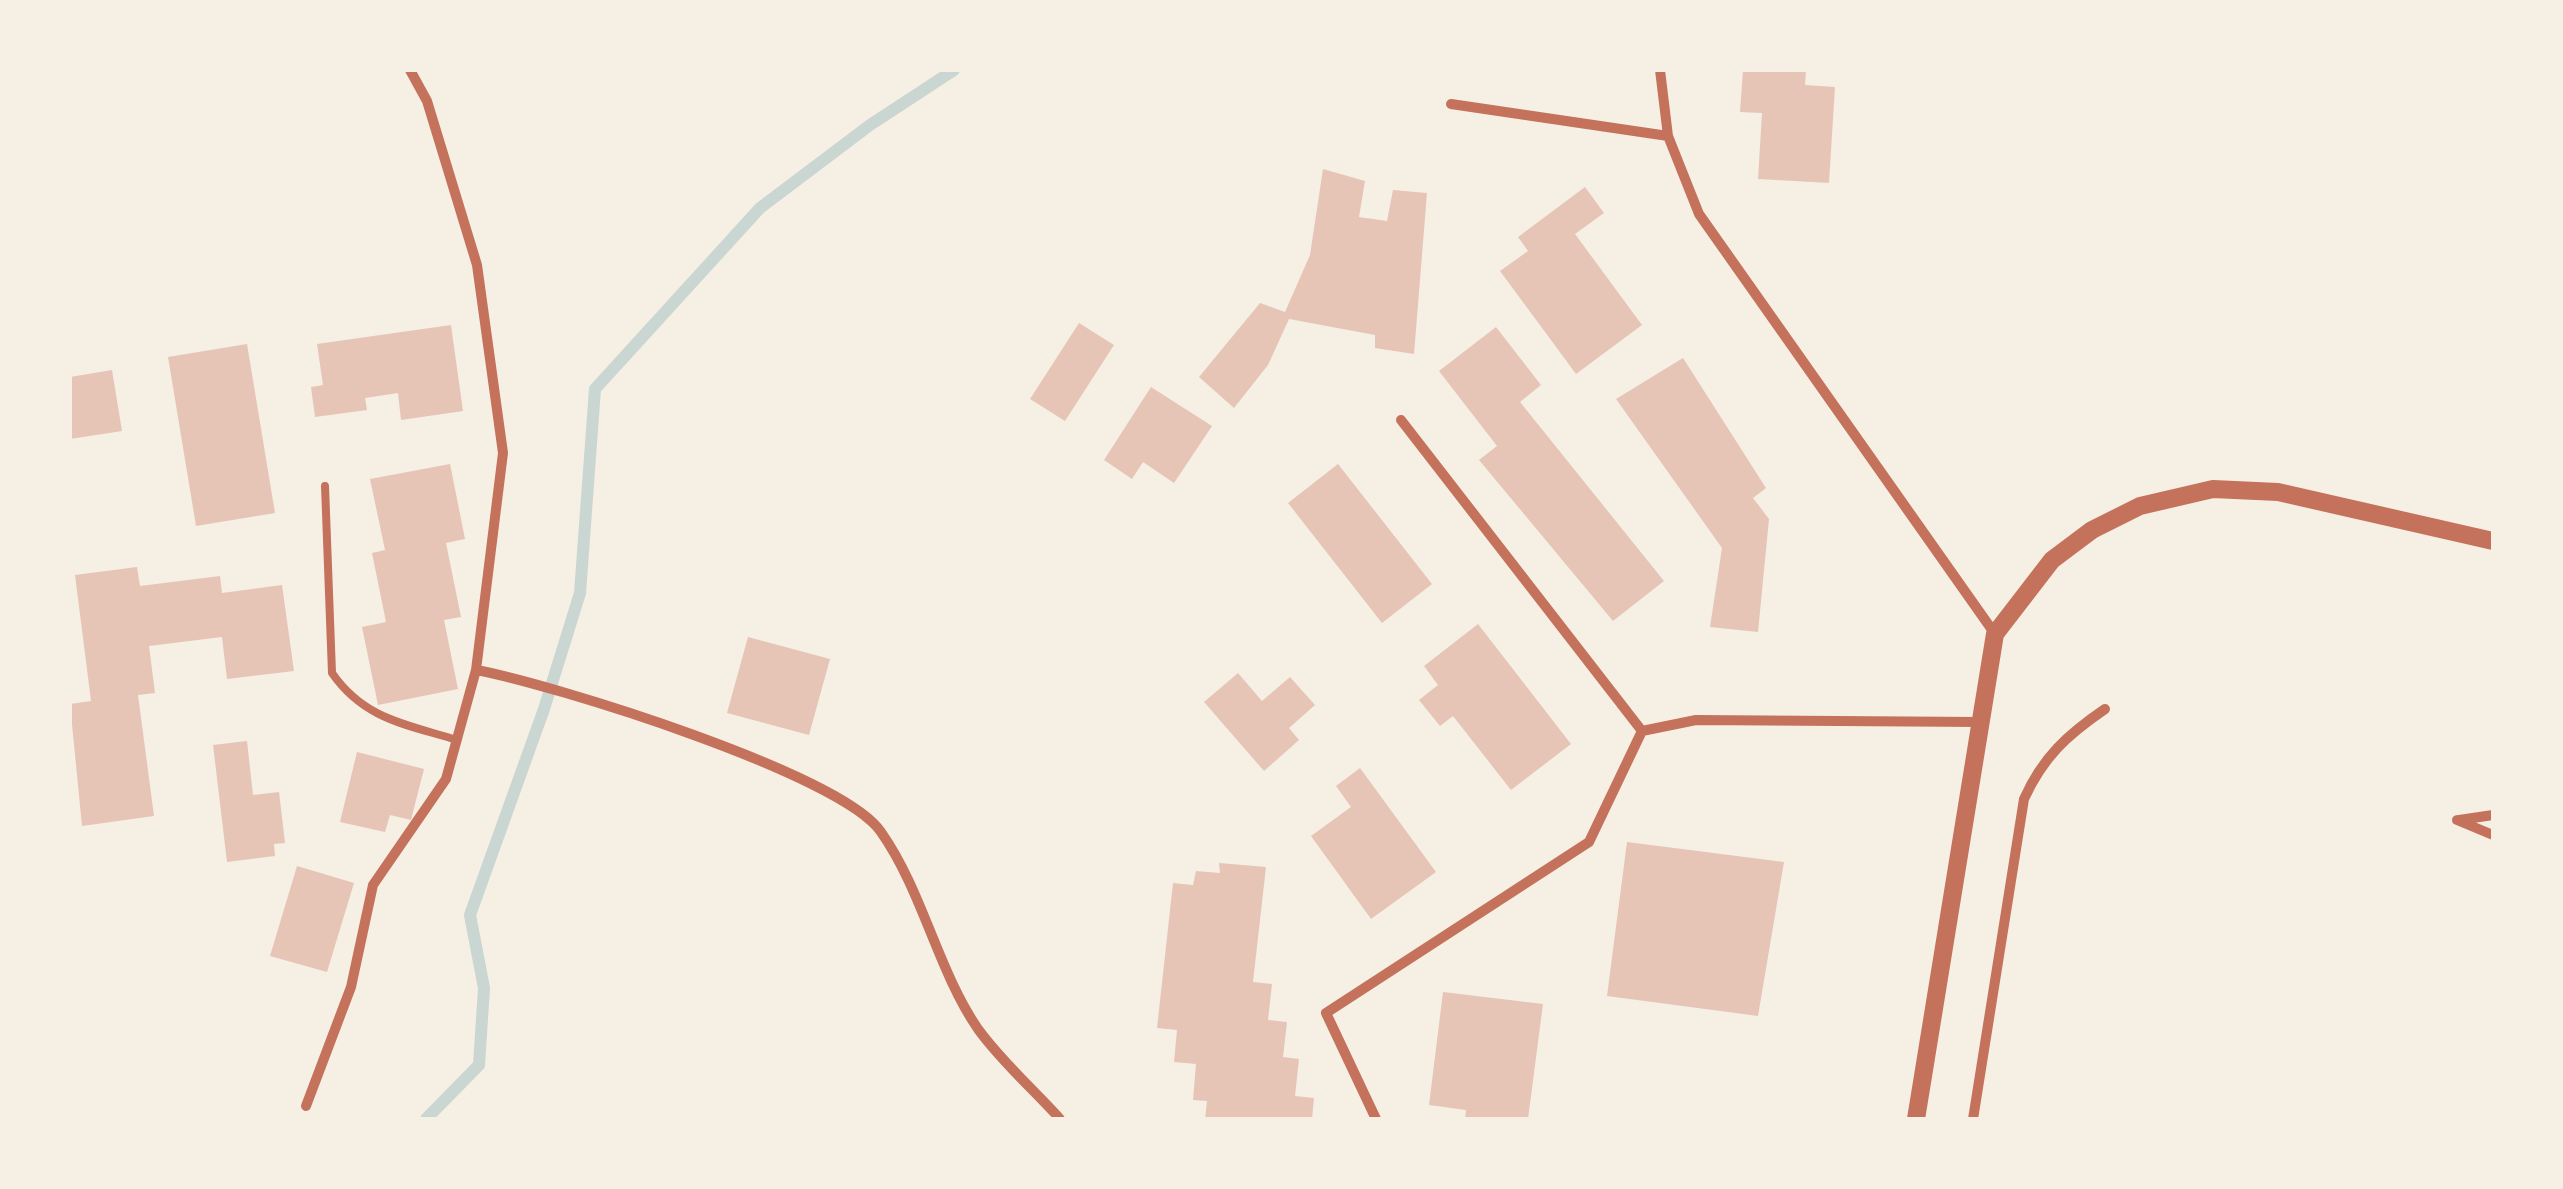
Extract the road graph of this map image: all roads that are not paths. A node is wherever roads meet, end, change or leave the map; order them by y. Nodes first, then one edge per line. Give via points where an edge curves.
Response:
1 (410, 70) edge
2 (1660, 70) edge
3 (1450, 104) dead end
4 (1668, 136) junction
5 (1400, 420) dead end
6 (325, 486) dead end
7 (2493, 541) edge
8 (1995, 634) junction
9 (476, 670) junction
10 (2106, 709) dead end
11 (1979, 722) junction
12 (1642, 731) junction
13 (456, 740) junction
14 (2493, 815) edge
15 (2493, 835) edge
16 (306, 1106) dead end
17 (1060, 1119) edge
18 (1376, 1119) edge
19 (1916, 1119) edge
20 (1974, 1119) edge

1 - 9 street via 427,101 477,265 503,453
2 - 4 street
3 - 4 street
4 - 8 street via 1699,214
5 - 12 street
6 - 13 lane via 332,673 349,698 378,716
7 - 8 street via 2278,492 2213,489 2172,496 2114,518 2073,543
8 - 11 street
9 - 13 street
9 - 17 street via 582,694 755,760 852,806 879,828 978,1029
10 - 20 street via 2068,734 2040,764 2024,799
11 - 12 street via 1696,720
11 - 19 street
12 - 18 street via 1588,842 1326,1013
13 - 16 street via 446,779 374,884 351,987
14 - 15 street via 2457,820

